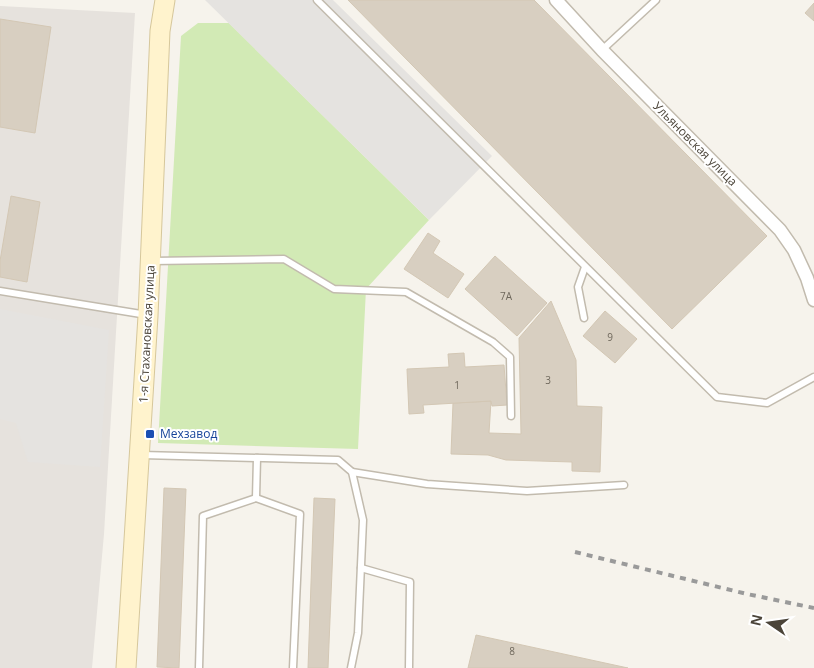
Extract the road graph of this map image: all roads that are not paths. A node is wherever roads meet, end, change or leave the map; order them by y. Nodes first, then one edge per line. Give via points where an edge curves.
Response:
1 (165, 0) edge
2 (317, 0) edge
3 (556, 0) edge
4 (656, 0) edge
5 (602, 50) junction
6 (150, 261) junction
7 (586, 266) junction
8 (0, 291) edge
9 (814, 300) edge
10 (148, 316) junction
11 (584, 318) dead end
12 (814, 377) edge
13 (511, 416) dead end
14 (140, 455) junction
15 (257, 458) junction
16 (352, 472) junction
17 (624, 485) dead end
18 (256, 498) junction
19 (361, 568) junction
20 (126, 668) edge
21 (199, 668) edge
22 (293, 668) edge
23 (351, 668) edge
24 (409, 668) edge

1 - 6 main road, 1-я Стахановская улица via 160,31
2 - 7 lane
3 - 5 street, Ульяновская улица
4 - 5 lane
5 - 9 street, Ульяновская улица via 780,230 794,250
6 - 10 main road, 1-я Стахановская улица
6 - 13 lane via 284,259 334,289 406,292 493,342 510,357
7 - 11 lane via 578,287
7 - 12 lane via 717,397 767,403
8 - 10 lane
10 - 14 main road, 1-я Стахановская улица
14 - 15 lane
14 - 20 main road, 1-я Стахановская улица
15 - 16 lane via 338,460
15 - 18 lane
16 - 17 lane via 427,484 526,491
16 - 19 lane via 363,520
18 - 21 lane via 203,516
18 - 22 lane via 300,514
19 - 23 lane via 358,633
19 - 24 lane via 410,582

